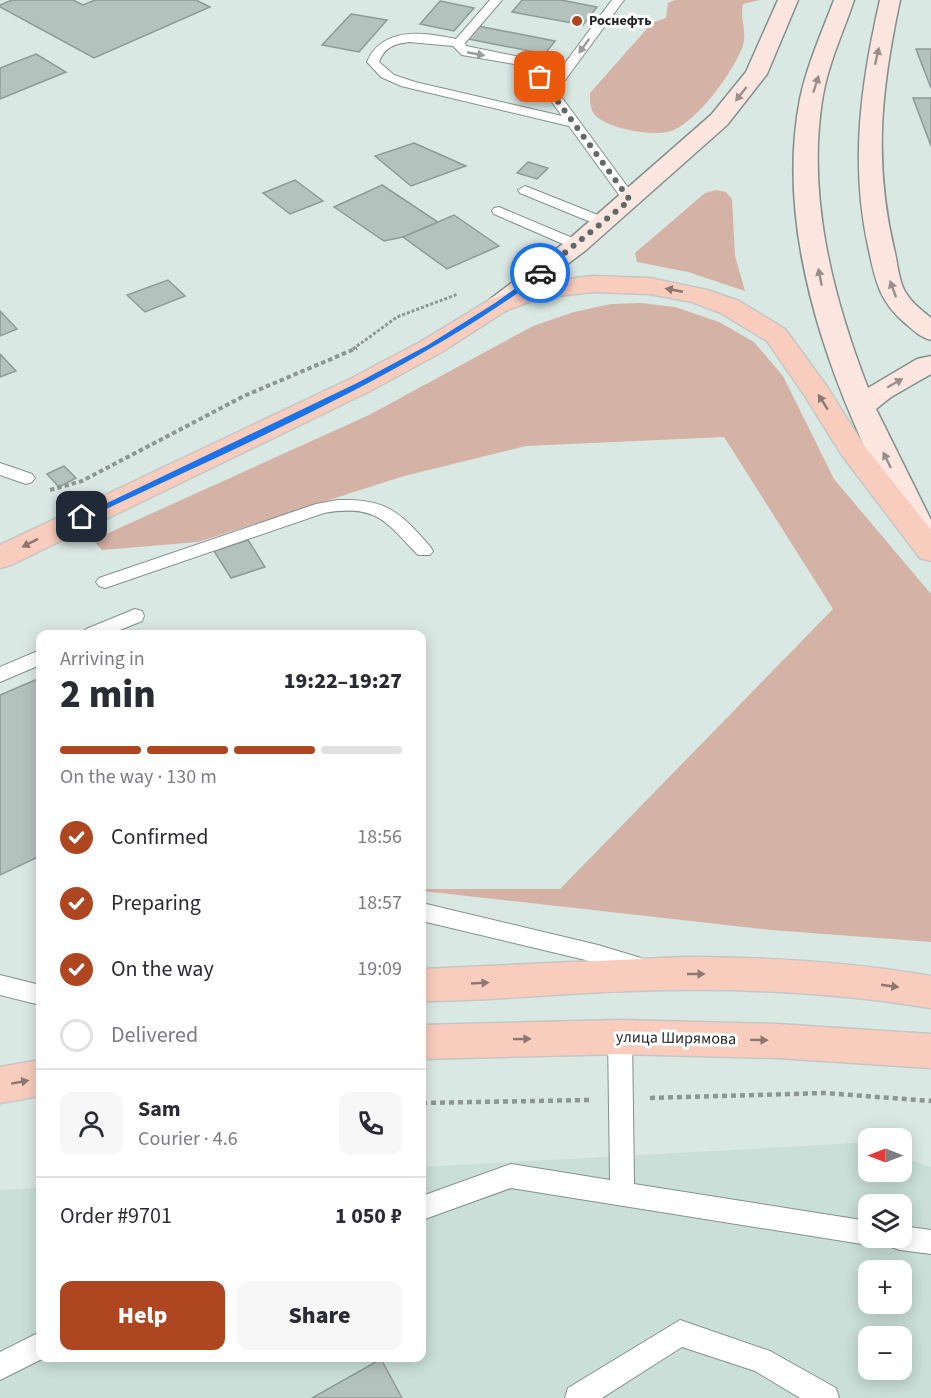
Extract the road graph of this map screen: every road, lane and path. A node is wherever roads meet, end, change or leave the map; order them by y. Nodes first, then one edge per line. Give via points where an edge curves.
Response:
1 (496, 0) edge
2 (618, 0) edge
3 (788, 0) edge
4 (844, 0) edge
5 (890, 0) edge
6 (459, 43) junction
7 (551, 91) junction
8 (574, 123) junction
9 (525, 190) dead end
10 (630, 200) junction
11 (499, 211) dead end
12 (603, 222) junction
13 (577, 244) junction
14 (461, 293) dead end
15 (498, 305) junction
16 (931, 332) edge
17 (931, 364) edge
18 (861, 407) junction
19 (0, 469) edge
20 (26, 478) dead end
21 (48, 490) dead end
22 (424, 551) dead end
23 (931, 551) edge
24 (0, 558) edge
25 (105, 582) dead end
26 (135, 616) dead end
27 (102, 630) edge
28 (36, 659) edge
29 (0, 675) edge
30 (426, 913) edge
31 (662, 974) junction
32 (0, 985) edge
33 (426, 985) edge
34 (931, 992) edge
35 (36, 994) edge
36 (620, 1037) junction
37 (426, 1042) edge
38 (931, 1051) edge
39 (36, 1079) edge
40 (0, 1085) edge
41 (621, 1099) junction
42 (931, 1101) edge
43 (426, 1103) edge
44 (622, 1194) junction
45 (426, 1207) edge
46 (858, 1231) edge
47 (912, 1240) edge
48 (931, 1242) edge
49 (36, 1347) edge
50 (0, 1367) edge
51 (578, 1398) edge
52 (826, 1398) edge

1 - 6 lane
2 -> 7 lane
3 -> 10 main road via 756,74 739,98
18 -> 4 main road via 820,279 807,168 812,98
16 -> 5 main road via 894,296 880,244 868,172 873,79
6 -> 7 lane via 466,52 530,63
6 - 8 lane via 428,37 395,41 381,47 373,62 390,79
7 - 8 lane
8 - 10 lane
9 - 12 lane
10 - 12 main road
11 - 13 lane
12 - 13 main road
13 - 15 main road
14 - 21 path via 397,317 358,347 244,396 82,481
23 -> 15 main road via 851,448 785,345 750,317 698,295 650,286 564,286
15 -> 24 main road via 360,385
18 -> 17 main road via 881,391
23 -> 18 main road
19 - 20 lane
22 - 25 lane via 390,514 340,504
26 - 27 lane
28 - 29 lane
30 - 31 lane via 598,954
33 -> 31 main road
31 -> 34 main road via 840,979
32 - 35 lane
37 -> 36 main road, улица Ширямова
36 -> 38 main road, улица Ширямова via 777,1041
36 - 41 lane
40 -> 39 main road
41 - 42 path via 825,1093
41 - 43 path
41 - 44 lane
44 - 45 lane via 511,1176
44 - 46 lane
47 - 48 lane
49 - 50 lane
51 - 52 lane via 680,1334 761,1360

